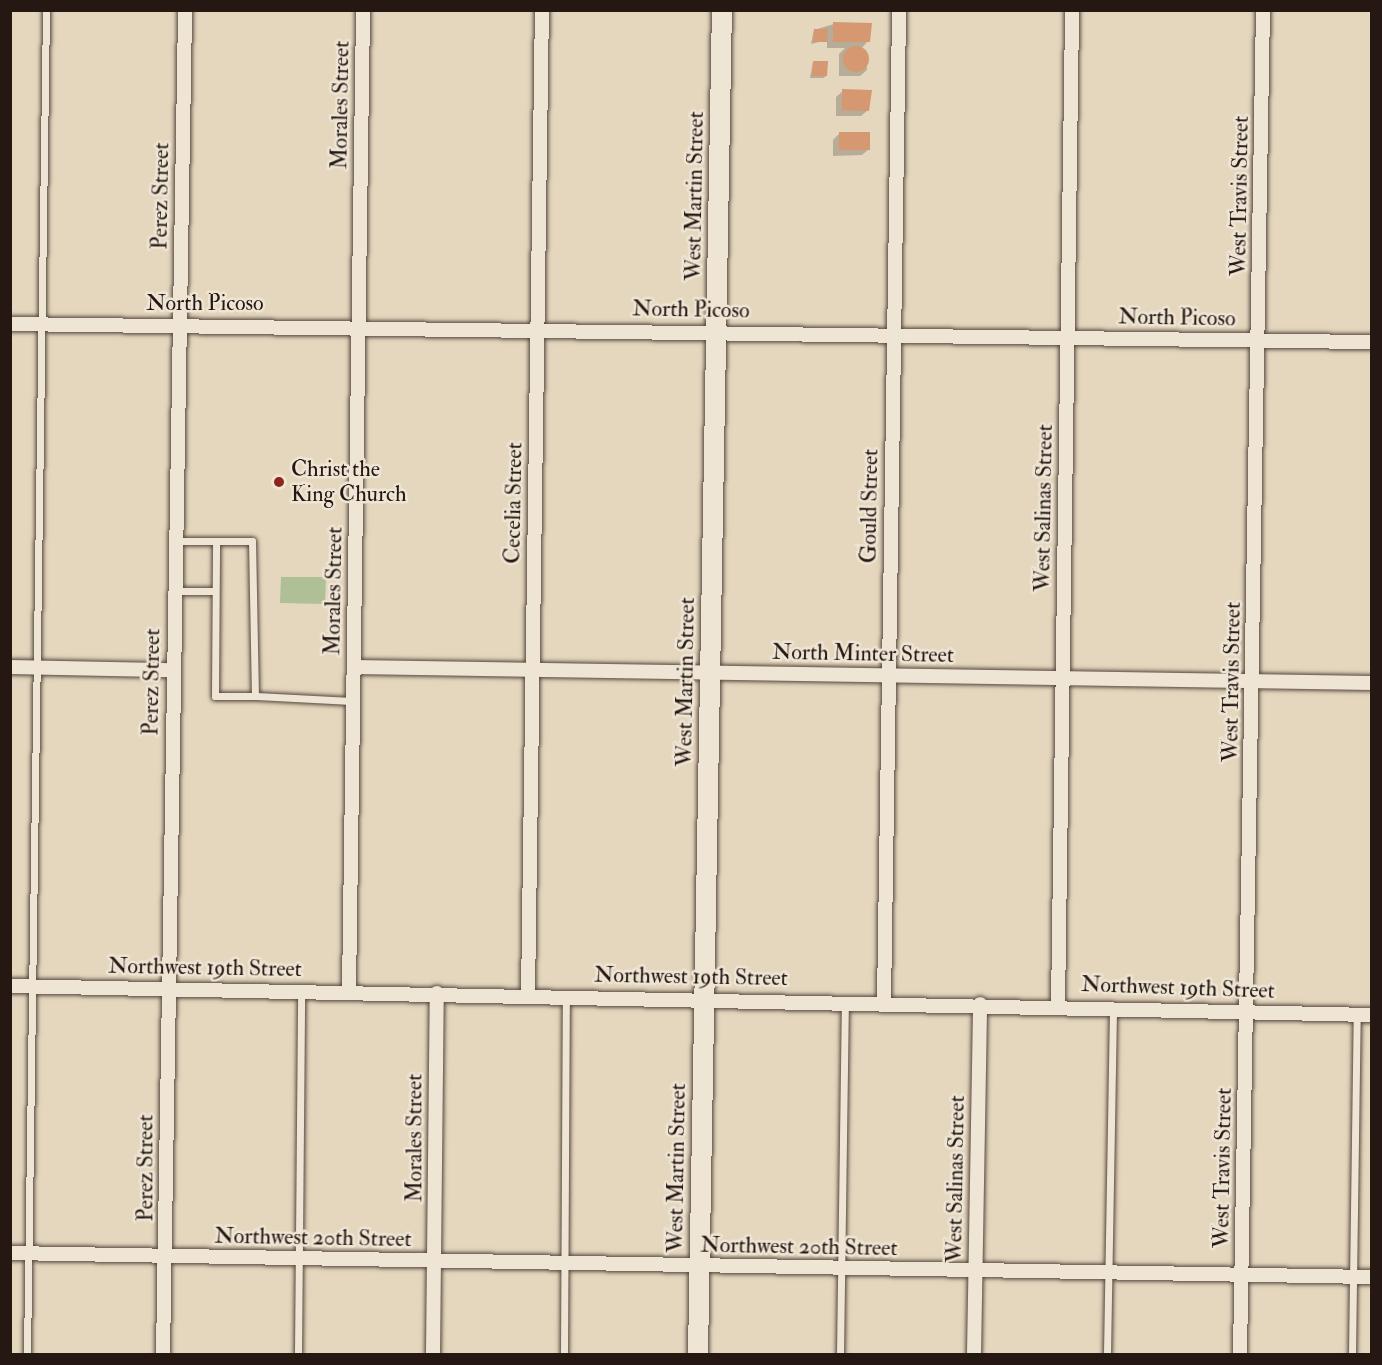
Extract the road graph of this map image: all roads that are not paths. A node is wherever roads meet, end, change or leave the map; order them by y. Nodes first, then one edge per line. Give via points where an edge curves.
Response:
1 (46, 10) edge
2 (184, 10) edge
3 (363, 10) edge
4 (542, 10) edge
5 (722, 10) edge
6 (899, 10) edge
7 (1072, 10) edge
8 (1263, 10) edge
9 (10, 324) edge
10 (43, 324) junction
11 (180, 325) junction
12 (359, 326) junction
13 (537, 328) junction
14 (716, 331) junction
15 (894, 334) junction
16 (1068, 337) junction
17 (1259, 340) junction
18 (1371, 342) edge
19 (177, 541) junction
20 (216, 541) junction
21 (176, 591) junction
22 (215, 591) junction
23 (10, 667) edge
24 (35, 667) junction
25 (354, 667) junction
26 (173, 670) junction
27 (532, 670) junction
28 (710, 672) junction
29 (889, 675) junction
30 (1063, 678) junction
31 (1253, 681) junction
32 (1371, 683) edge
33 (255, 696) junction
34 (353, 701) junction
35 (10, 986) edge
36 (31, 986) junction
37 (168, 990) junction
38 (301, 990) junction
39 (349, 991) junction
40 (437, 993) junction
41 (528, 995) junction
42 (566, 996) junction
43 (705, 997) junction
44 (845, 1001) junction
45 (884, 1002) junction
46 (980, 1004) junction
47 (1058, 1006) junction
48 (1113, 1007) junction
49 (1247, 1011) junction
50 (1357, 1015) junction
51 (1371, 1015) edge
52 (10, 1253) edge
53 (30, 1254) junction
54 (166, 1256) junction
55 (299, 1259) junction
56 (435, 1262) junction
57 (567, 1263) junction
58 (700, 1265) junction
59 (842, 1269) junction
60 (975, 1272) junction
61 (1110, 1273) junction
62 (1242, 1275) junction
63 (1354, 1277) junction
64 (1371, 1277) edge
65 (27, 1354) edge
66 (163, 1354) edge
67 (298, 1354) edge
68 (433, 1354) edge
69 (564, 1354) edge
70 (698, 1354) edge
71 (840, 1354) edge
72 (974, 1354) edge
73 (1107, 1354) edge
74 (1240, 1354) edge
75 (1352, 1354) edge

1 - 10 lane
2 - 11 street, Perez Street
3 - 12 street, Morales Street
4 - 13 street, Cecelia Street
5 - 14 main road, West Martin Street
6 - 15 street, Gould Street
7 - 16 street, West Salinas Street
8 - 17 street, West Travis Street
9 - 10 street, North Picoso
10 - 11 street, North Picoso
10 - 24 lane
11 - 12 street, North Picoso
11 - 19 street, Perez Street
12 - 13 street, North Picoso
12 - 25 street, Morales Street
13 - 14 street, North Picoso
13 - 27 street, Cecelia Street
14 - 15 street, North Picoso
14 - 28 main road, West Martin Street
15 - 16 street, North Picoso
15 - 29 street, Gould Street
16 - 17 street, North Picoso
16 - 30 street, West Salinas Street
17 - 18 street, North Picoso
17 - 31 street, West Travis Street
19 - 20 lane
19 - 21 street, Perez Street
20 - 22 lane
20 - 33 lane via 252,541
21 - 22 lane
21 - 26 street, Perez Street
22 - 33 lane via 214,696
23 - 24 street
24 - 26 street
24 - 36 lane
25 - 27 street, North Minter Street
25 - 34 street, Morales Street
26 - 37 street, Perez Street
27 - 28 street, North Minter Street
27 - 41 street, Cecelia Street
28 - 29 street, North Minter Street
28 - 43 main road, West Martin Street
29 - 30 street, North Minter Street
29 - 45 street, Gould Street
30 - 31 street, North Minter Street
30 - 47 street, West Salinas Street
31 - 32 street, North Minter Street
31 - 49 street, West Travis Street
33 - 34 lane
34 - 39 street, Morales Street
35 - 36 street, Northwest 19th Street
36 - 37 street, Northwest 19th Street
36 - 53 lane
37 - 38 street, Northwest 19th Street
37 - 54 street, Perez Street
38 - 39 street, Northwest 19th Street
38 - 55 lane
39 - 40 street, Northwest 19th Street
40 - 41 street, Northwest 19th Street
40 - 56 street, Morales Street
41 - 42 street, Northwest 19th Street
42 - 43 street, Northwest 19th Street
42 - 57 lane
43 - 44 street, Northwest 19th Street
43 - 58 main road, West Martin Street
44 - 45 street, Northwest 19th Street
44 - 59 lane
45 - 46 street, Northwest 19th Street
46 - 47 street, Northwest 19th Street
46 - 60 street, West Salinas Street
47 - 48 street, Northwest 19th Street
48 - 49 street, Northwest 19th Street
48 - 61 lane
49 - 50 street, Northwest 19th Street
49 - 62 street, West Travis Street
50 - 51 street, Northwest 19th Street
50 - 63 lane
52 - 53 street, Northwest 20th Street
53 - 54 street, Northwest 20th Street
53 - 65 lane
54 - 55 street, Northwest 20th Street
54 - 66 street, Perez Street
55 - 56 street, Northwest 20th Street
55 - 67 lane
56 - 57 street, Northwest 20th Street
56 - 68 street, Morales Street
57 - 58 street, Northwest 20th Street
57 - 69 lane
58 - 59 street, Northwest 20th Street
58 - 70 main road, West Martin Street
59 - 60 street, Northwest 20th Street
59 - 71 lane
60 - 61 street, Northwest 20th Street
60 - 72 street, West Salinas Street
61 - 62 street, Northwest 20th Street
61 - 73 lane
62 - 63 street, Northwest 20th Street
62 - 74 street, West Travis Street
63 - 64 street, Northwest 20th Street
63 - 75 lane

